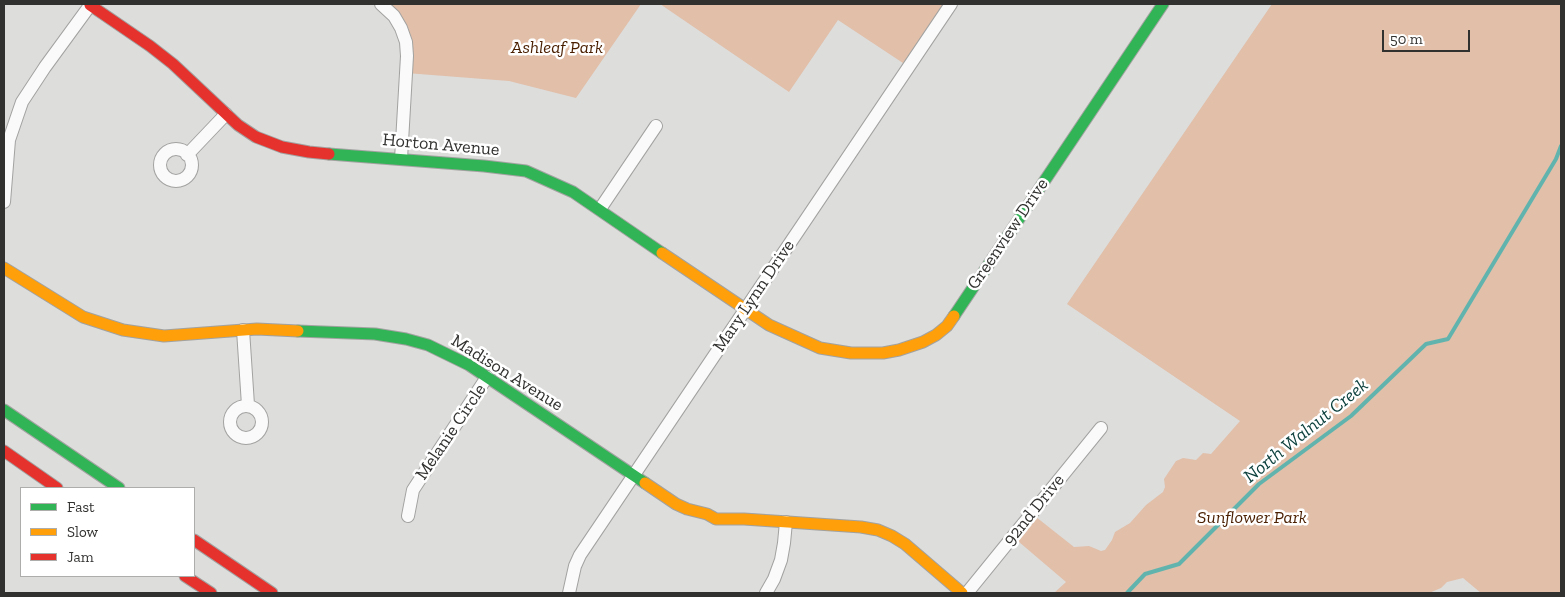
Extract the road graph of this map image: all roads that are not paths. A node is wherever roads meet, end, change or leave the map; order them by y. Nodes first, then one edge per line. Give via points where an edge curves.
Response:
1 (90, 4) edge
2 (381, 4) edge
3 (951, 4) edge
4 (1163, 4) edge
5 (226, 114) junction
6 (656, 126) dead end
7 (187, 155) dead end
8 (401, 159) junction
9 (4, 202) edge
10 (600, 209) junction
11 (4, 268) edge
12 (746, 309) junction
13 (242, 330) junction
14 (790, 335) joint
15 (487, 378) junction
16 (248, 405) dead end
17 (4, 410) edge
18 (1101, 428) dead end
19 (4, 452) edge
20 (633, 476) junction
21 (56, 487) edge
22 (118, 487) edge
23 (408, 516) dead end
24 (786, 522) junction
25 (195, 541) edge
26 (187, 577) edge
27 (211, 593) edge
28 (272, 593) edge
29 (569, 593) edge
30 (766, 593) edge
31 (962, 593) edge
32 (967, 593) edge

1 - 5 street, Horton Avenue via 173,64
1 - 9 street via 22,102 9,140
2 - 8 street via 394,16 406,42
3 - 12 street, Mary Lynn Drive
4 - 14 street, Greenview Drive via 947,326 924,342 883,353 851,354 820,348
5 - 7 street
5 - 8 street, Horton Avenue via 256,137 282,147
6 - 10 street
8 - 10 street, Horton Avenue via 526,171 573,192
10 - 12 street, Horton Avenue
11 - 13 street, Madison Avenue via 84,317 123,330 164,336
12 - 14 street, Horton Avenue
12 - 20 street, Mary Lynn Drive
13 - 15 street, Madison Avenue via 375,334 406,339 448,354
13 - 16 street
15 - 20 street, Madison Avenue
15 - 23 street, Melanie Circle via 413,490
17 - 22 street
18 - 32 street, 92nd Drive
19 - 21 street
20 - 24 street, Madison Avenue via 676,504 716,519
20 - 29 street, Mary Lynn Drive via 580,555
24 - 30 street via 781,560
24 - 31 street, Madison Avenue via 878,530 905,544
25 - 28 street
26 - 27 street

